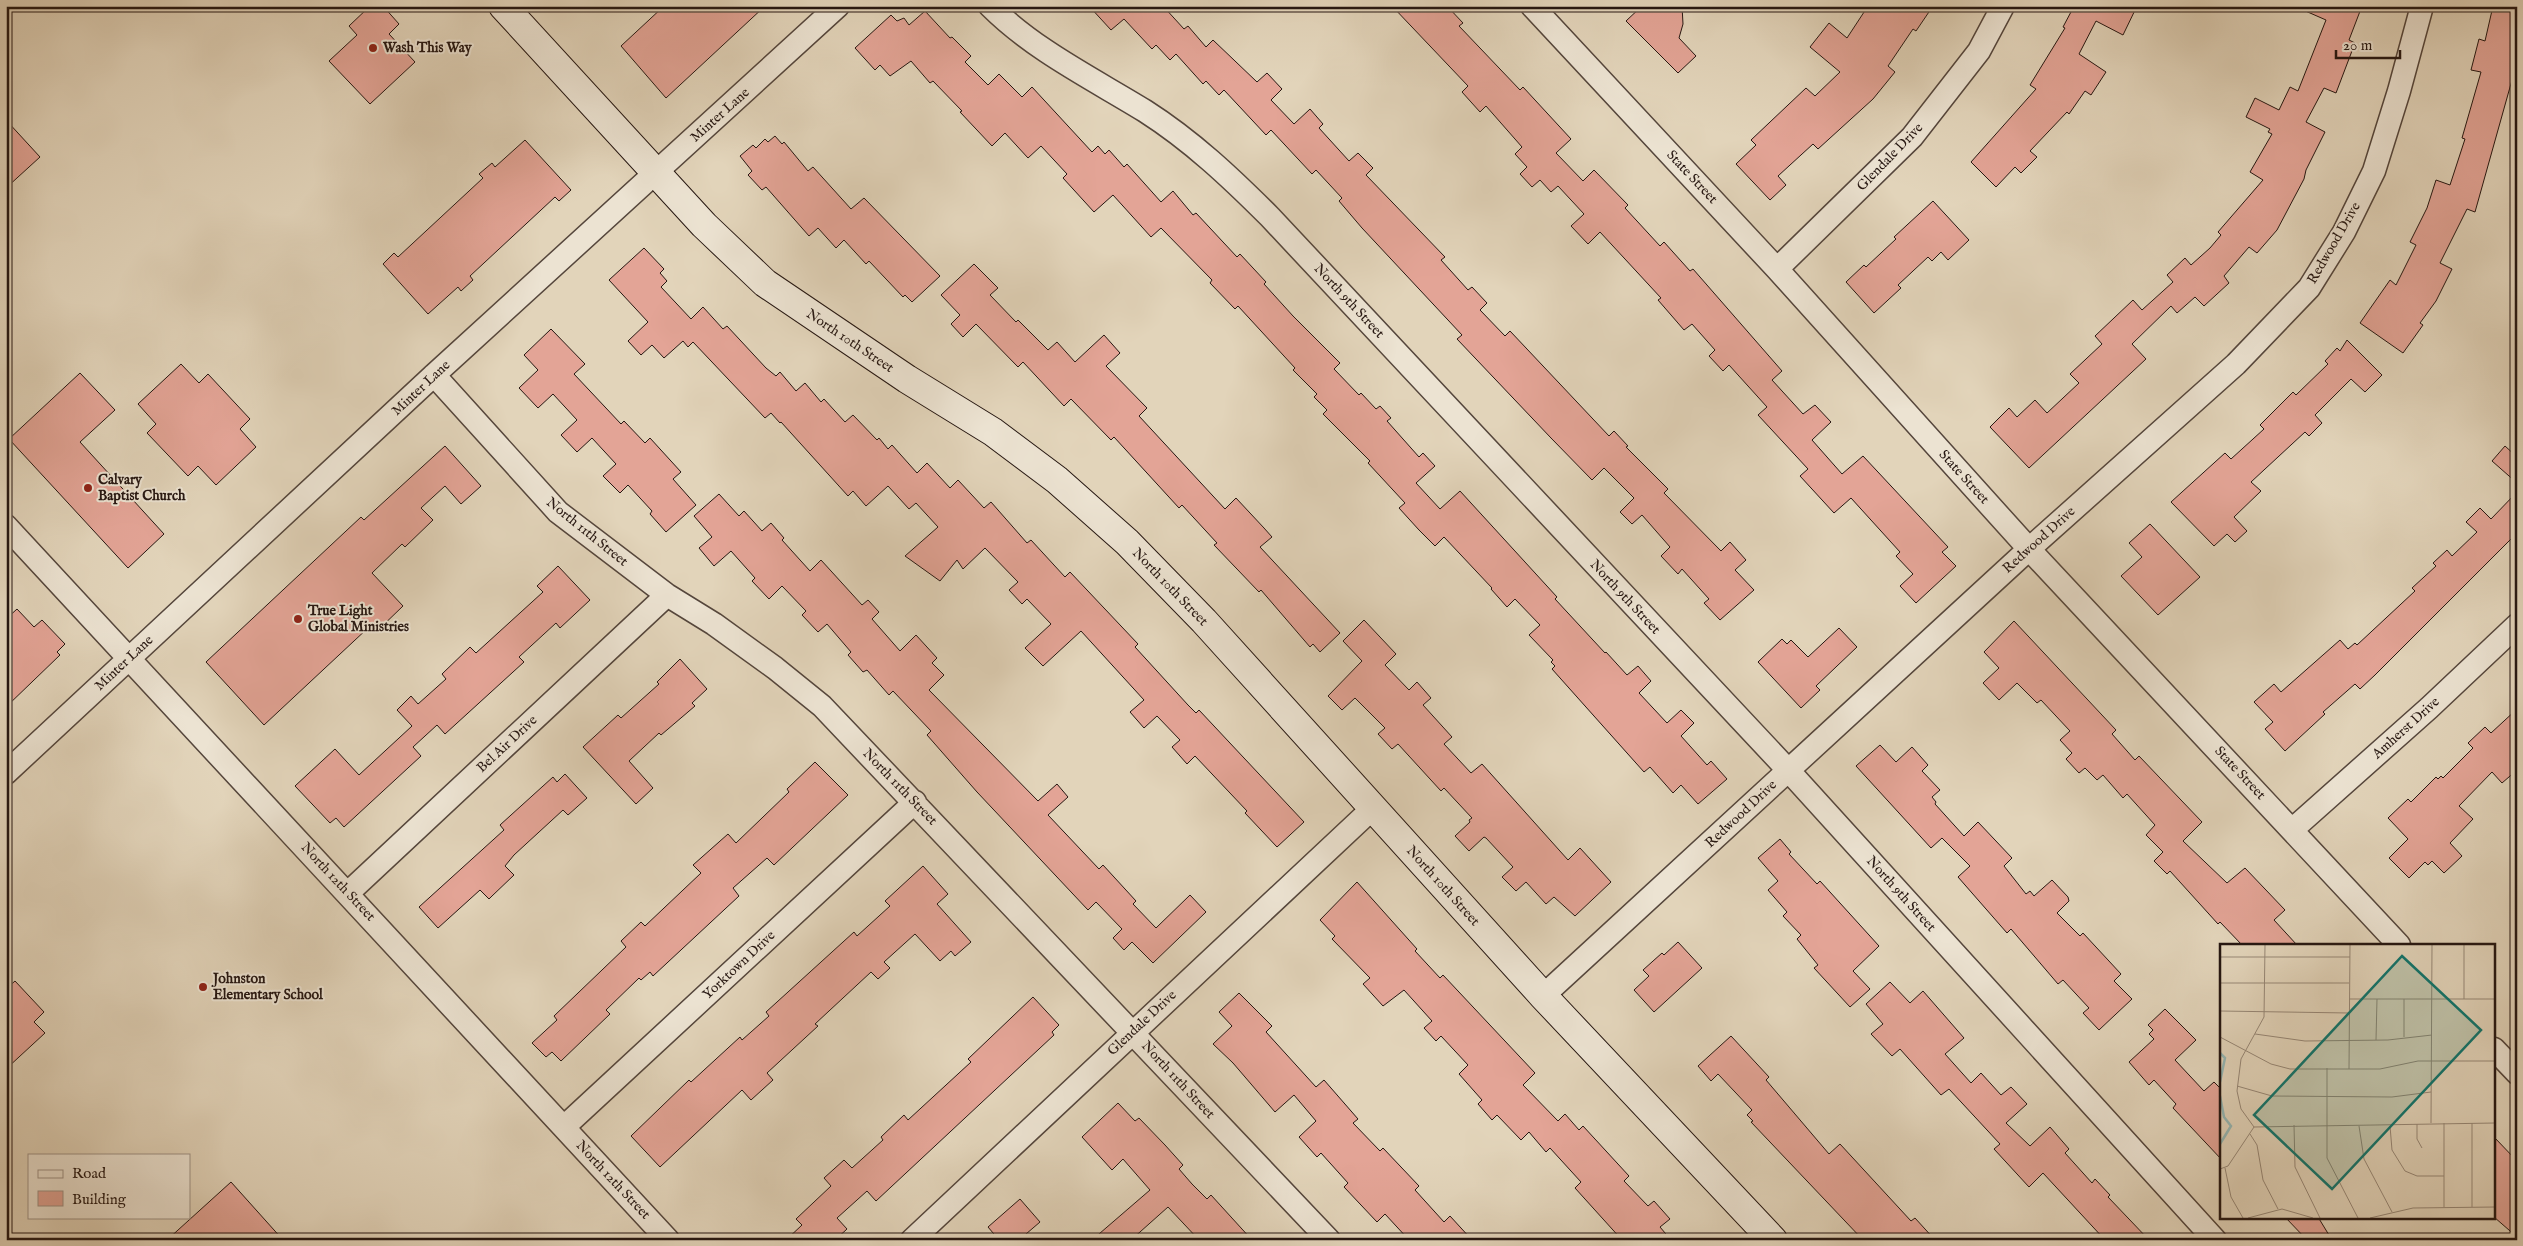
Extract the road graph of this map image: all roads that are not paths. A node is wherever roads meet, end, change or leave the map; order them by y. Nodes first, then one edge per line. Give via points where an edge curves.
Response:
1 (504, 6) edge
2 (838, 6) edge
3 (990, 6) edge
4 (2003, 6) edge
5 (2422, 6) edge
6 (1536, 8) edge
7 (656, 172) junction
8 (1777, 269) junction
9 (434, 375) junction
10 (6, 526) edge
11 (2029, 549) junction
12 (667, 595) junction
13 (2517, 625) edge
14 (129, 659) junction
15 (1788, 770) junction
16 (6, 773) edge
17 (915, 802) junction
18 (1373, 808) junction
19 (2293, 829) junction
20 (348, 893) junction
21 (2398, 944) edge
22 (1543, 996) junction
23 (1133, 1032) junction
24 (2496, 1051) edge
25 (2517, 1073) edge
26 (564, 1127) junction
27 (668, 1240) edge
28 (912, 1240) edge
29 (1329, 1240) edge
30 (1773, 1240) edge
31 (2215, 1240) edge

1 - 7 main road, North 10th Street
2 - 7 street, Minter Lane
3 - 15 street, North 9th Street via 1066,64 1147,112 1217,164
4 - 8 street, Glendale Drive via 1979,50 1912,138
5 - 11 street, Redwood Drive via 2374,170 2344,232 2309,288 2236,364
6 - 8 street, State Street
7 - 9 street, Minter Lane
7 - 18 main road, North 10th Street via 704,225 765,284 993,432 1057,480 1127,542 1210,628
8 - 11 street, State Street
9 - 12 street, North 11th Street via 558,512
9 - 14 street, Minter Lane
10 - 14 street, North 12th Street
11 - 15 street, Redwood Drive
11 - 19 street, State Street
12 - 17 street, North 11th Street via 714,624 822,706
12 - 20 street, Bel Air Drive
13 - 19 street, Amherst Drive
14 - 16 street, Minter Lane
14 - 20 street, North 12th Street
15 - 22 street, Redwood Drive
15 - 31 street, North 9th Street
17 - 23 street, North 11th Street
17 - 26 street, Yorktown Drive
18 - 22 main road, North 10th Street
18 - 23 street, Glendale Drive
19 - 21 street, State Street
20 - 26 street, North 12th Street
22 - 30 main road, North 10th Street
23 - 28 street, Glendale Drive
23 - 29 street, North 11th Street
24 - 25 street
26 - 27 street, North 12th Street

